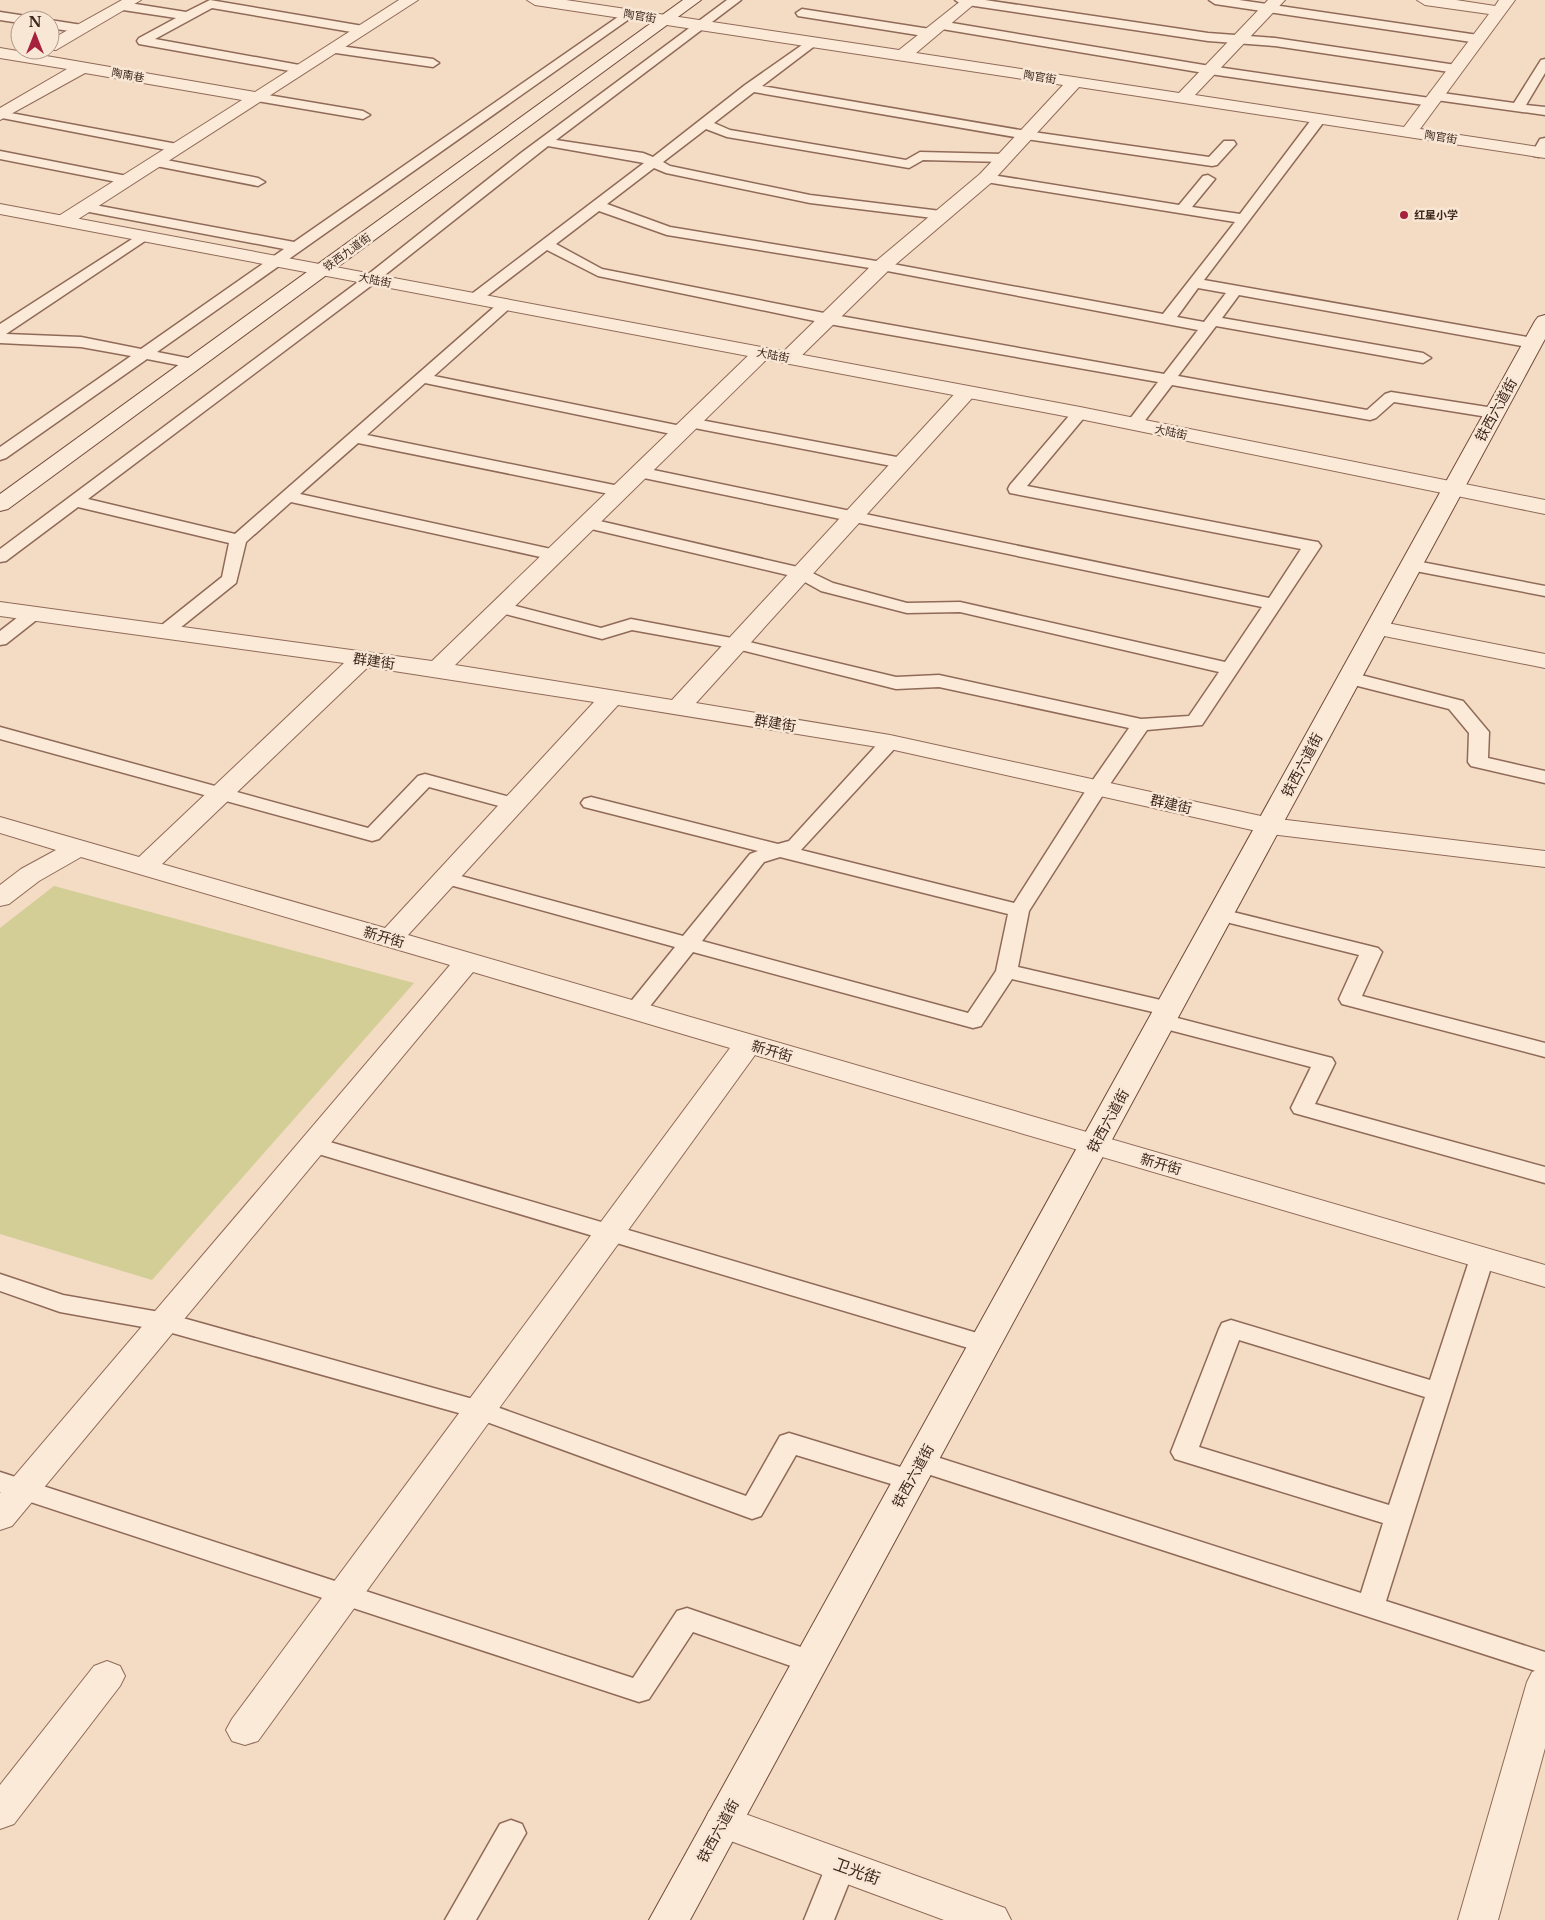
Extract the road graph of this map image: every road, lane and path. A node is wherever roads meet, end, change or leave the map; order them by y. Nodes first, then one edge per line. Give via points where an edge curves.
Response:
1 (410, 0) edge
2 (536, 0) edge
3 (694, 0) edge
4 (735, 0) edge
5 (967, 0) edge
6 (1215, 0) edge
7 (1425, 0) edge
8 (128, 3) edge
9 (1273, 4) edge
10 (1503, 5) edge
11 (802, 13) dead end
12 (628, 14) junction
13 (188, 16) junction
14 (666, 20) junction
15 (700, 25) junction
16 (60, 26) edge
17 (82, 29) junction
18 (935, 29) junction
19 (363, 30) junction
20 (1239, 39) junction
21 (1478, 39) junction
22 (60, 41) edge
23 (812, 42) junction
24 (333, 48) junction
25 (902, 56) junction
26 (41, 60) edge
27 (433, 63) dead end
28 (1545, 63) edge
29 (83, 67) junction
30 (301, 69) junction
31 (1456, 69) junction
32 (1210, 70) junction
33 (1075, 82) junction
34 (750, 88) junction
35 (256, 97) junction
36 (1184, 98) junction
37 (1433, 99) junction
38 (1518, 107) junction
39 (1, 110) edge
40 (1545, 111) edge
41 (363, 115) dead end
42 (1320, 119) junction
43 (704, 124) junction
44 (1408, 132) junction
45 (1026, 134) junction
46 (546, 142) junction
47 (1230, 144) dead end
48 (177, 148) junction
49 (1543, 149) edge
50 (0, 154) edge
51 (1004, 158) junction
52 (156, 162) junction
53 (653, 162) junction
54 (986, 178) junction
55 (1208, 179) dead end
56 (127, 180) junction
57 (258, 182) dead end
58 (596, 205) junction
59 (84, 207) junction
60 (0, 209) edge
61 (1183, 209) junction
62 (941, 215) junction
63 (1244, 219) junction
64 (63, 221) junction
65 (143, 236) junction
66 (546, 244) junction
67 (297, 247) junction
68 (277, 261) junction
69 (882, 266) junction
70 (322, 270) junction
71 (372, 279) junction
72 (1194, 283) junction
73 (1236, 290) junction
74 (474, 299) junction
75 (506, 304) junction
76 (829, 318) junction
77 (1166, 319) junction
78 (1210, 324) junction
79 (0, 331) edge
80 (1539, 332) edge
81 (0, 338) edge
82 (762, 353) junction
83 (143, 354) junction
84 (788, 358) junction
85 (1423, 358) dead end
86 (193, 364) junction
87 (421, 378) junction
88 (1167, 378) junction
89 (967, 392) junction
90 (1080, 413) junction
91 (1494, 413) junction
92 (1134, 424) junction
93 (685, 427) junction
94 (355, 437) junction
95 (0, 455) edge
96 (902, 463) junction
97 (639, 472) junction
98 (1452, 489) junction
99 (620, 491) junction
100 (287, 496) junction
101 (2, 500) edge
102 (75, 501) junction
103 (1545, 507) edge
104 (854, 515) junction
105 (587, 523) junction
106 (238, 540) junction
107 (554, 555) junction
108 (0, 557) edge
109 (1411, 565) junction
110 (802, 573) junction
111 (1545, 591) edge
112 (1273, 604) junction
113 (500, 607) junction
114 (0, 610) edge
115 (34, 614) junction
116 (1377, 628) junction
117 (164, 632) junction
118 (0, 640) edge
119 (737, 644) junction
120 (362, 659) junction
121 (1545, 661) edge
122 (436, 669) junction
123 (1230, 669) junction
124 (1349, 678) junction
125 (612, 697) junction
126 (678, 708) junction
127 (1141, 725) junction
128 (0, 734) edge
129 (890, 742) junction
130 (1545, 777) edge
131 (1098, 787) junction
132 (222, 792) junction
133 (591, 803) dead end
134 (514, 804) junction
135 (0, 825) edge
136 (1270, 826) junction
137 (78, 848) junction
138 (780, 850) junction
139 (1545, 859) edge
140 (144, 867) junction
141 (446, 878) junction
142 (0, 898) edge
143 (1019, 911) junction
144 (1221, 915) junction
145 (390, 939) junction
146 (689, 944) junction
147 (468, 962) junction
148 (1007, 971) junction
149 (635, 1010) junction
150 (1166, 1015) junction
151 (748, 1044) junction
152 (1545, 1050) edge
153 (313, 1145) junction
154 (1095, 1145) junction
155 (1545, 1175) edge
156 (610, 1232) junction
157 (1482, 1258) junction
158 (1545, 1276) edge
159 (0, 1282) edge
160 (165, 1322) junction
161 (985, 1344) junction
162 (1439, 1392) junction
163 (480, 1410) junction
164 (916, 1471) junction
165 (11, 1486) edge
166 (0, 1517) edge
167 (1399, 1518) junction
168 (345, 1594) junction
169 (1370, 1607) junction
170 (811, 1662) junction
171 (1545, 1663) edge
172 (107, 1676) dead end
173 (1545, 1682) edge
174 (245, 1730) dead end
175 (0, 1813) edge
176 (723, 1822) junction
177 (510, 1833) dead end
178 (841, 1865) junction
179 (460, 1920) edge
180 (669, 1920) edge
181 (819, 1920) edge
182 (991, 1920) edge
183 (1478, 1920) edge

1 - 19 street
2 - 12 street, 陶官街
3 - 14 street, 铁西九道街
4 - 15 lane
5 - 18 street
5 - 20 lane
6 - 9 lane
7 - 10 street
8 - 13 lane
8 - 17 street
9 - 20 street
9 - 21 lane
10 - 21 street
11 - 18 lane
12 - 14 street, 陶官街
12 - 67 lane
13 - 19 lane via 210,4
13 - 30 lane via 143,41
14 - 15 street, 陶官街
14 - 70 street, 铁西九道街
15 - 23 street, 陶官街
15 - 46 lane
16 - 17 lane
17 - 22 street
18 - 25 street
18 - 32 lane
19 - 24 street
20 - 31 lane
20 - 32 street
21 - 31 street
23 - 25 street, 陶官街
23 - 34 lane
24 - 27 lane
24 - 30 street
25 - 33 street, 陶官街
26 - 29 street, 陶南巷
28 - 38 lane
29 - 35 street, 陶南巷
29 - 39 street via 21,103
30 - 35 street
31 - 37 street
32 - 36 street
32 - 37 lane
33 - 36 street, 陶官街
33 - 45 street
34 - 43 lane
34 - 45 lane
35 - 41 lane
35 - 48 street
36 - 42 street, 陶官街
37 - 38 lane
37 - 44 street
38 - 40 lane
39 - 48 lane
42 - 44 street, 陶官街
42 - 63 lane
43 - 51 lane via 727,133 909,164 920,156
43 - 53 lane
44 - 49 street, 陶官街
45 - 47 lane via 1212,162
45 - 51 street
46 - 53 lane via 643,157
46 - 71 lane
48 - 52 street
50 - 56 lane
51 - 54 street
52 - 56 street
52 - 57 lane
53 - 58 lane
53 - 62 lane via 666,169 810,199
54 - 61 lane
54 - 62 street
55 - 61 lane
56 - 59 street
58 - 66 lane
58 - 69 lane via 667,230
59 - 64 street
59 - 67 lane
60 - 64 street, 大陆街
61 - 63 lane
62 - 69 street
63 - 72 lane
64 - 65 street, 大陆街
65 - 68 street, 大陆街
65 - 79 lane
66 - 74 lane
66 - 76 lane via 598,272
67 - 68 lane
68 - 70 street, 大陆街
68 - 83 lane
69 - 76 street
69 - 77 lane
70 - 71 street, 大陆街
70 - 86 street, 铁西九道街
71 - 74 street, 大陆街
71 - 102 lane
72 - 73 lane
72 - 77 lane
73 - 78 lane
73 - 80 lane
74 - 75 street, 大陆街
75 - 82 street, 大陆街
75 - 87 lane
76 - 84 street
76 - 88 lane
77 - 78 lane
78 - 85 lane
78 - 88 lane
80 - 91 street, 铁西六道街
81 - 83 lane via 81,342
82 - 84 street, 大陆街
82 - 93 street
83 - 86 lane
83 - 95 lane
84 - 89 street, 大陆街
86 - 101 street, 铁西九道街
87 - 93 lane
87 - 94 lane
88 - 91 lane via 1370,415 1391,396
88 - 92 lane
89 - 90 street, 大陆街
89 - 96 street
90 - 92 street, 大陆街
90 - 112 lane via 1016,489 1312,546
91 - 98 street, 铁西六道街
92 - 98 street, 大陆街
93 - 96 lane
93 - 97 street
94 - 99 lane
94 - 100 lane
96 - 104 street
97 - 99 street
97 - 104 lane
98 - 103 street, 大陆街
98 - 109 street, 铁西六道街
99 - 105 street
100 - 106 lane
100 - 107 lane
102 - 106 lane
102 - 108 lane
104 - 110 street
104 - 112 lane
105 - 107 street
105 - 110 lane
106 - 117 lane via 230,579
107 - 113 street
109 - 111 lane
109 - 116 street, 铁西六道街
110 - 119 street
110 - 123 lane via 827,587 907,608 960,607
112 - 123 lane
113 - 119 lane via 602,634 631,624
113 - 122 street
114 - 115 street, 群建街
115 - 117 street, 群建街
115 - 118 lane
116 - 121 street
116 - 124 street, 铁西六道街
117 - 120 street, 群建街
119 - 126 street
119 - 127 lane via 896,683 939,681
120 - 122 street, 群建街
120 - 132 street
122 - 125 street, 群建街
123 - 127 lane via 1195,721
124 - 130 lane via 1456,705 1478,732 1478,762
124 - 136 street, 铁西六道街
125 - 126 street, 群建街
125 - 134 street
126 - 129 street, 群建街
127 - 131 lane
128 - 132 lane
129 - 131 street, 群建街
129 - 138 lane via 796,845
131 - 136 street, 群建街
131 - 143 lane
132 - 134 lane via 372,835 425,780
132 - 140 street
133 - 138 lane
134 - 141 street
135 - 137 street, 新开街
136 - 139 street, 群建街
136 - 144 street, 铁西六道街
137 - 140 street, 新开街
137 - 142 street via 30,875
138 - 143 lane
138 - 146 lane via 757,858
140 - 145 street, 新开街
141 - 145 street
141 - 146 lane
143 - 148 lane
144 - 150 street, 铁西六道街
144 - 152 lane via 1371,952 1350,999
145 - 147 street, 新开街
146 - 148 lane via 973,1021
146 - 149 lane
147 - 149 street, 新开街
147 - 153 street
148 - 150 lane
149 - 151 street, 新开街
150 - 154 street, 铁西六道街
150 - 155 lane via 1324,1063 1302,1108
151 - 154 street, 新开街
151 - 156 street
153 - 156 lane
153 - 160 street
154 - 157 street, 新开街
154 - 161 street, 铁西六道街
156 - 161 lane
156 - 163 street
157 - 158 street, 新开街
157 - 162 lane
159 - 160 lane via 60,1303
160 - 163 lane
160 - 165 street
161 - 164 street, 铁西六道街
162 - 167 lane
162 - 167 lane via 1231,1329 1184,1452
163 - 164 lane via 752,1509 789,1443
163 - 168 street
164 - 169 lane
164 - 170 street, 铁西六道街
165 - 166 street
165 - 168 lane
167 - 169 lane
168 - 170 lane via 639,1691 687,1619
168 - 174 street
169 - 171 lane
170 - 176 street, 铁西六道街
172 - 175 street
173 - 183 street
176 - 178 street, 卫光街
176 - 180 street, 铁西六道街
177 - 179 lane
178 - 181 lane
178 - 182 street, 卫光街

